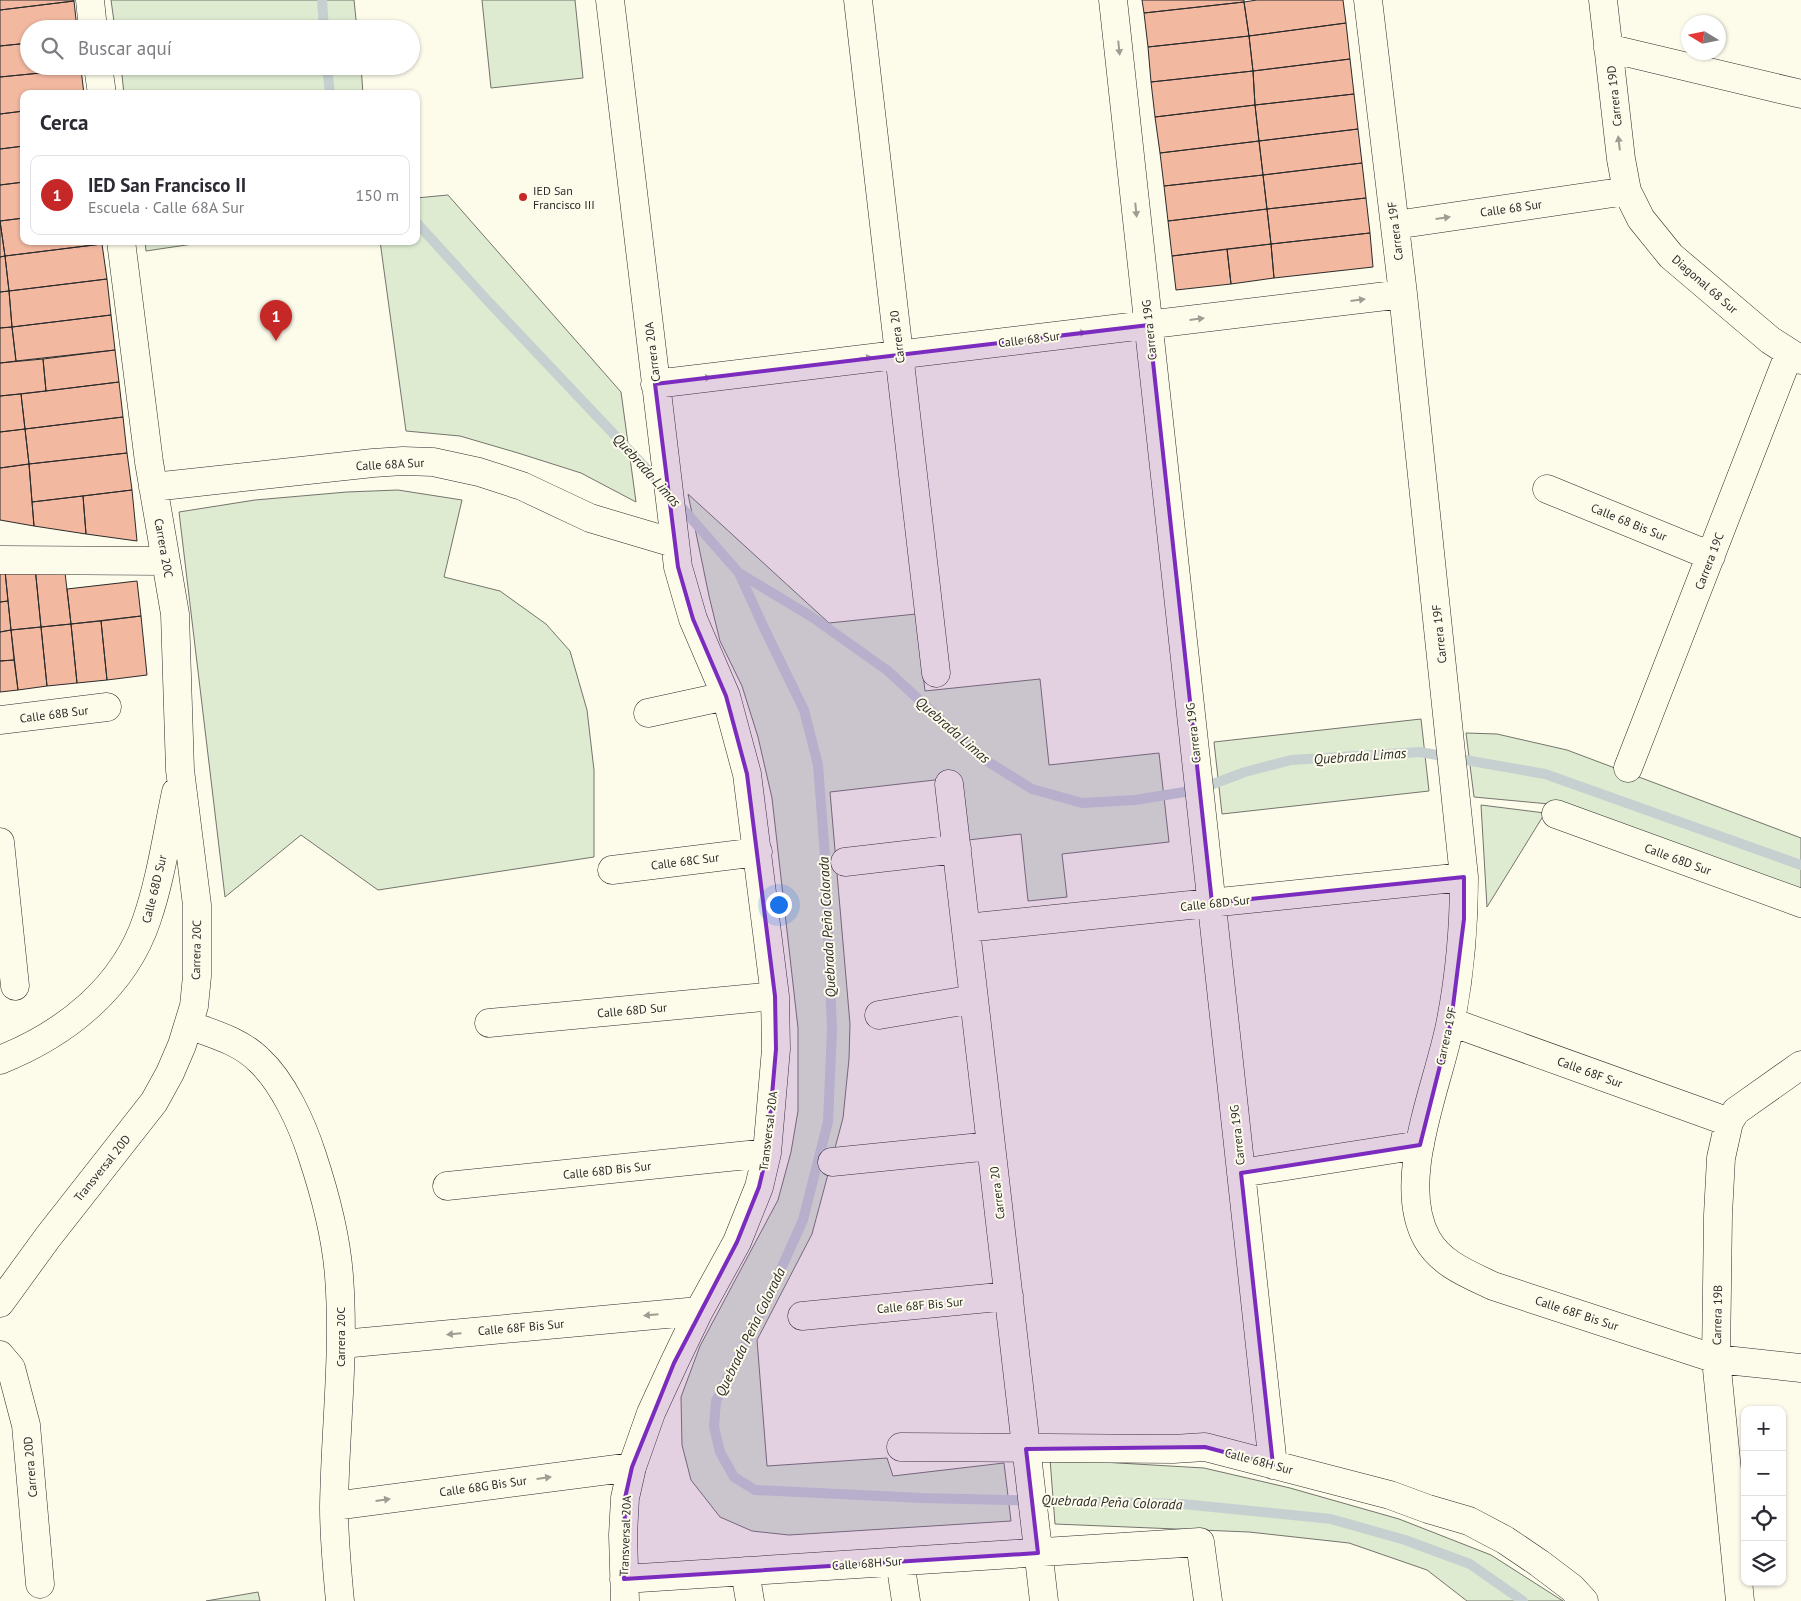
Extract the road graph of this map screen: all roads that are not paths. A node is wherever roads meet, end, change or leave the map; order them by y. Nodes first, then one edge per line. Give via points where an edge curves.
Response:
1 (90, 0) edge
2 (610, 0) edge
3 (858, 0) edge
4 (1113, 0) edge
5 (1368, 0) edge
6 (1603, 0) edge
7 (93, 20) edge
8 (1608, 48) junction
9 (99, 75) edge
10 (101, 90) edge
11 (1801, 94) edge
12 (1627, 191) junction
13 (1395, 225) junction
14 (122, 245) edge
15 (1403, 294) junction
16 (1149, 324) junction
17 (899, 354) junction
18 (1795, 357) edge
19 (656, 384) junction
20 (153, 487) junction
21 (1547, 489) dead end
22 (674, 543) junction
23 (1711, 556) junction
24 (0, 560) edge
25 (166, 561) junction
26 (936, 673) dead end
27 (726, 696) junction
28 (107, 707) dead end
29 (648, 713) dead end
30 (0, 720) edge
31 (1628, 768) dead end
32 (180, 770) junction
33 (949, 784) dead end
34 (1556, 814) dead end
35 (0, 842) edge
36 (957, 849) junction
37 (758, 852) junction
38 (845, 862) dead end
39 (612, 870) dead end
40 (1464, 877) junction
41 (1212, 903) junction
42 (1801, 903) edge
43 (966, 928) junction
44 (15, 986) dead end
45 (775, 996) junction
46 (974, 1000) junction
47 (879, 1015) dead end
48 (1451, 1022) junction
49 (489, 1023) dead end
50 (188, 1025) junction
51 (0, 1060) edge
52 (1801, 1065) edge
53 (1729, 1122) junction
54 (1420, 1145) junction
55 (992, 1146) junction
56 (767, 1153) junction
57 (832, 1162) dead end
58 (1241, 1173) junction
59 (447, 1186) dead end
60 (1442, 1259) joint
61 (1009, 1296) junction
62 (0, 1303) edge
63 (699, 1311) junction
64 (802, 1316) dead end
65 (342, 1344) junction
66 (0, 1355) edge
67 (1716, 1359) junction
68 (1801, 1368) edge
69 (901, 1447) dead end
70 (1026, 1449) junction
71 (632, 1466) junction
72 (1273, 1466) junction
73 (334, 1506) junction
74 (1038, 1553) junction
75 (900, 1561) junction
76 (745, 1571) junction
77 (40, 1584) dead end
78 (624, 1590) edge
79 (340, 1601) edge
80 (750, 1601) edge
81 (906, 1601) edge
82 (1044, 1601) edge
83 (1208, 1601) edge
84 (1584, 1601) edge
85 (1740, 1601) edge

1 - 7 street
2 - 19 street, Carrera 20A
3 - 17 street, Carrera 20
4 -> 16 street, Carrera 19G
5 - 13 street, Carrera 19F
6 - 8 street, Carrera 19D
8 - 11 street
12 -> 8 street, Carrera 19D
9 - 10 street
13 -> 12 street, Calle 68 Sur
12 - 18 street, Diagonal 68 Sur via 1640,219 1671,256 1770,340
13 - 15 street, Carrera 19F
14 - 20 street, Carrera 20C
16 -> 15 street, Calle 68 Sur
15 - 40 street, Carrera 19F
17 -> 16 street, Calle 68 Sur
16 - 41 street, Carrera 19G
19 -> 17 street, Calle 68 Sur
17 - 26 street, Carrera 20
18 - 23 street, Carrera 19C
19 - 22 street, Carrera 20A
20 - 22 street, Calle 68A Sur via 373,463 433,462 480,472 522,486 590,518
20 - 25 street, Carrera 20C
21 - 23 street, Calle 68 Bis Sur
22 - 27 street, Carrera 20A via 693,619
23 - 31 street, Carrera 19C
24 - 25 street
25 - 32 street, Carrera 20C via 176,621
27 - 29 street
27 - 37 street, Transversal 20A via 747,774
28 - 30 street, Calle 68B Sur
32 - 50 street, Carrera 20C via 197,905 197,976
32 - 51 street, Calle 68D Sur via 155,895 147,921 121,970 85,1011 64,1028
33 - 36 street, Carrera 20
34 - 42 street, Calle 68D Sur
35 - 44 street
36 - 38 street
36 - 43 street, Carrera 20
37 - 39 street, Calle 68C Sur
37 - 45 street, Transversal 20A
40 - 41 street, Calle 68D Sur
40 - 48 street, Carrera 19F via 1464,919
41 - 43 street, Calle 68D Sur
41 - 58 street, Carrera 19G
43 - 46 street, Carrera 20
45 - 49 street, Calle 68D Sur
45 - 56 street, Transversal 20A via 776,1049
46 - 47 street
46 - 55 street, Carrera 20
48 - 53 street, Calle 68F Sur
48 - 54 street, Carrera 19F
50 - 62 street, Transversal 20D via 178,1057 154,1102
50 - 65 street, Carrera 20C via 230,1040 258,1058 276,1080 303,1128 328,1206 334,1238 340,1276
52 - 53 street via 1736,1111
53 - 67 street, Carrera 19B via 1721,1158
54 - 58 street
54 - 60 street, Carrera 19F via 1416,1181 1418,1215 1427,1239
55 - 57 street
55 - 61 street, Carrera 20
56 - 59 street, Calle 68D Bis Sur
56 - 63 street, Transversal 20A via 759,1188 741,1233
58 - 72 street, Carrera 19G
60 - 67 street, Calle 68F Bis Sur via 1493,1286
61 - 64 street, Calle 68F Bis Sur
61 - 70 street, Carrera 20
63 -> 65 street, Calle 68F Bis Sur
63 - 71 street, Transversal 20A via 651,1413
65 - 73 street, Carrera 20C
66 - 77 street, Carrera 20D via 12,1368 26,1425
67 - 68 street, Calle 68F Bis Sur
67 - 85 street, Carrera 19B
69 - 70 street, Calle 68H Sur
70 - 72 street, Calle 68H Sur via 1205,1447
70 - 74 street, Carrera 20
73 -> 71 street, Calle 68G Bis Sur
71 - 78 street, Transversal 20A via 625,1498
72 - 84 street, Calle 68H Sur via 1390,1495 1469,1521 1539,1563
73 - 79 street, Carrera 20C
74 - 75 street, Calle 68H Sur
74 - 82 street, Carrera 20
74 - 83 street, Calle 68H Sur via 1200,1542
75 - 76 street, Calle 68H Sur
75 - 81 street
76 - 78 street, Calle 68H Sur
76 - 80 street

